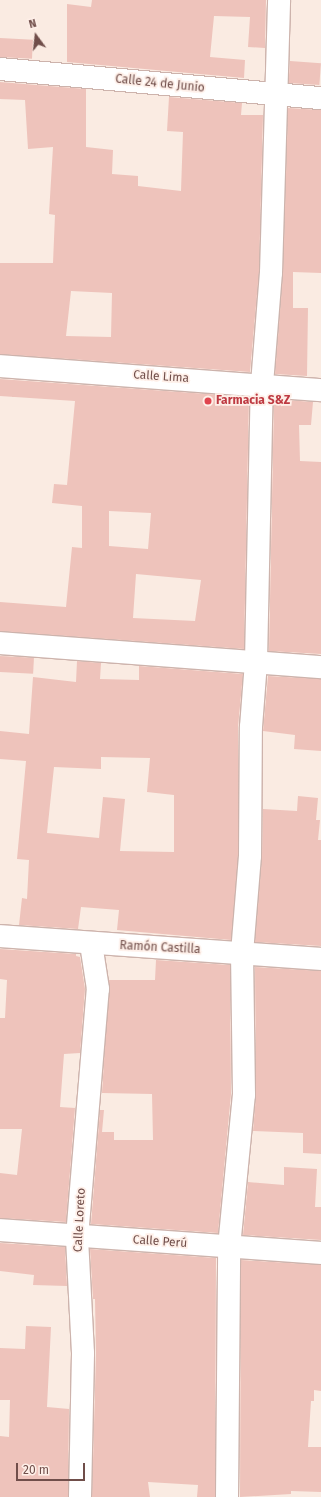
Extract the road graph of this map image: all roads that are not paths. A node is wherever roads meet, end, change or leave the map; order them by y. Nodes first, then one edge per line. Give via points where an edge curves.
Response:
1 (279, 0) edge
2 (0, 69) edge
3 (275, 96) junction
4 (321, 98) edge
5 (0, 366) edge
6 (262, 384) junction
7 (321, 390) edge
8 (0, 643) edge
9 (256, 662) junction
10 (321, 667) edge
11 (0, 936) edge
12 (91, 944) junction
13 (242, 953) junction
14 (321, 959) edge
15 (0, 1230) edge
16 (77, 1237) junction
17 (229, 1247) junction
18 (321, 1253) edge
19 (80, 1497) edge
20 (227, 1497) edge

1 - 3 street
2 - 3 street, Calle 24 de Junio
3 - 4 street, Calle 24 de Junio
3 - 6 street via 271,273
5 - 6 street, Calle Lima
6 - 7 street, Calle Lima
6 - 9 street
8 - 9 street
9 - 10 street
9 - 13 street via 251,726 250,856
11 - 12 street, Ramón Castilla
12 - 13 street, Ramón Castilla
12 - 16 street, Calle Loreto via 98,989
13 - 14 street, Ramón Castilla
13 - 17 street via 244,1095
15 - 16 street, Calle Perú
16 - 17 street, Calle Perú
16 - 19 street, Calle Loreto via 83,1353
17 - 18 street, Calle Perú
17 - 20 street

